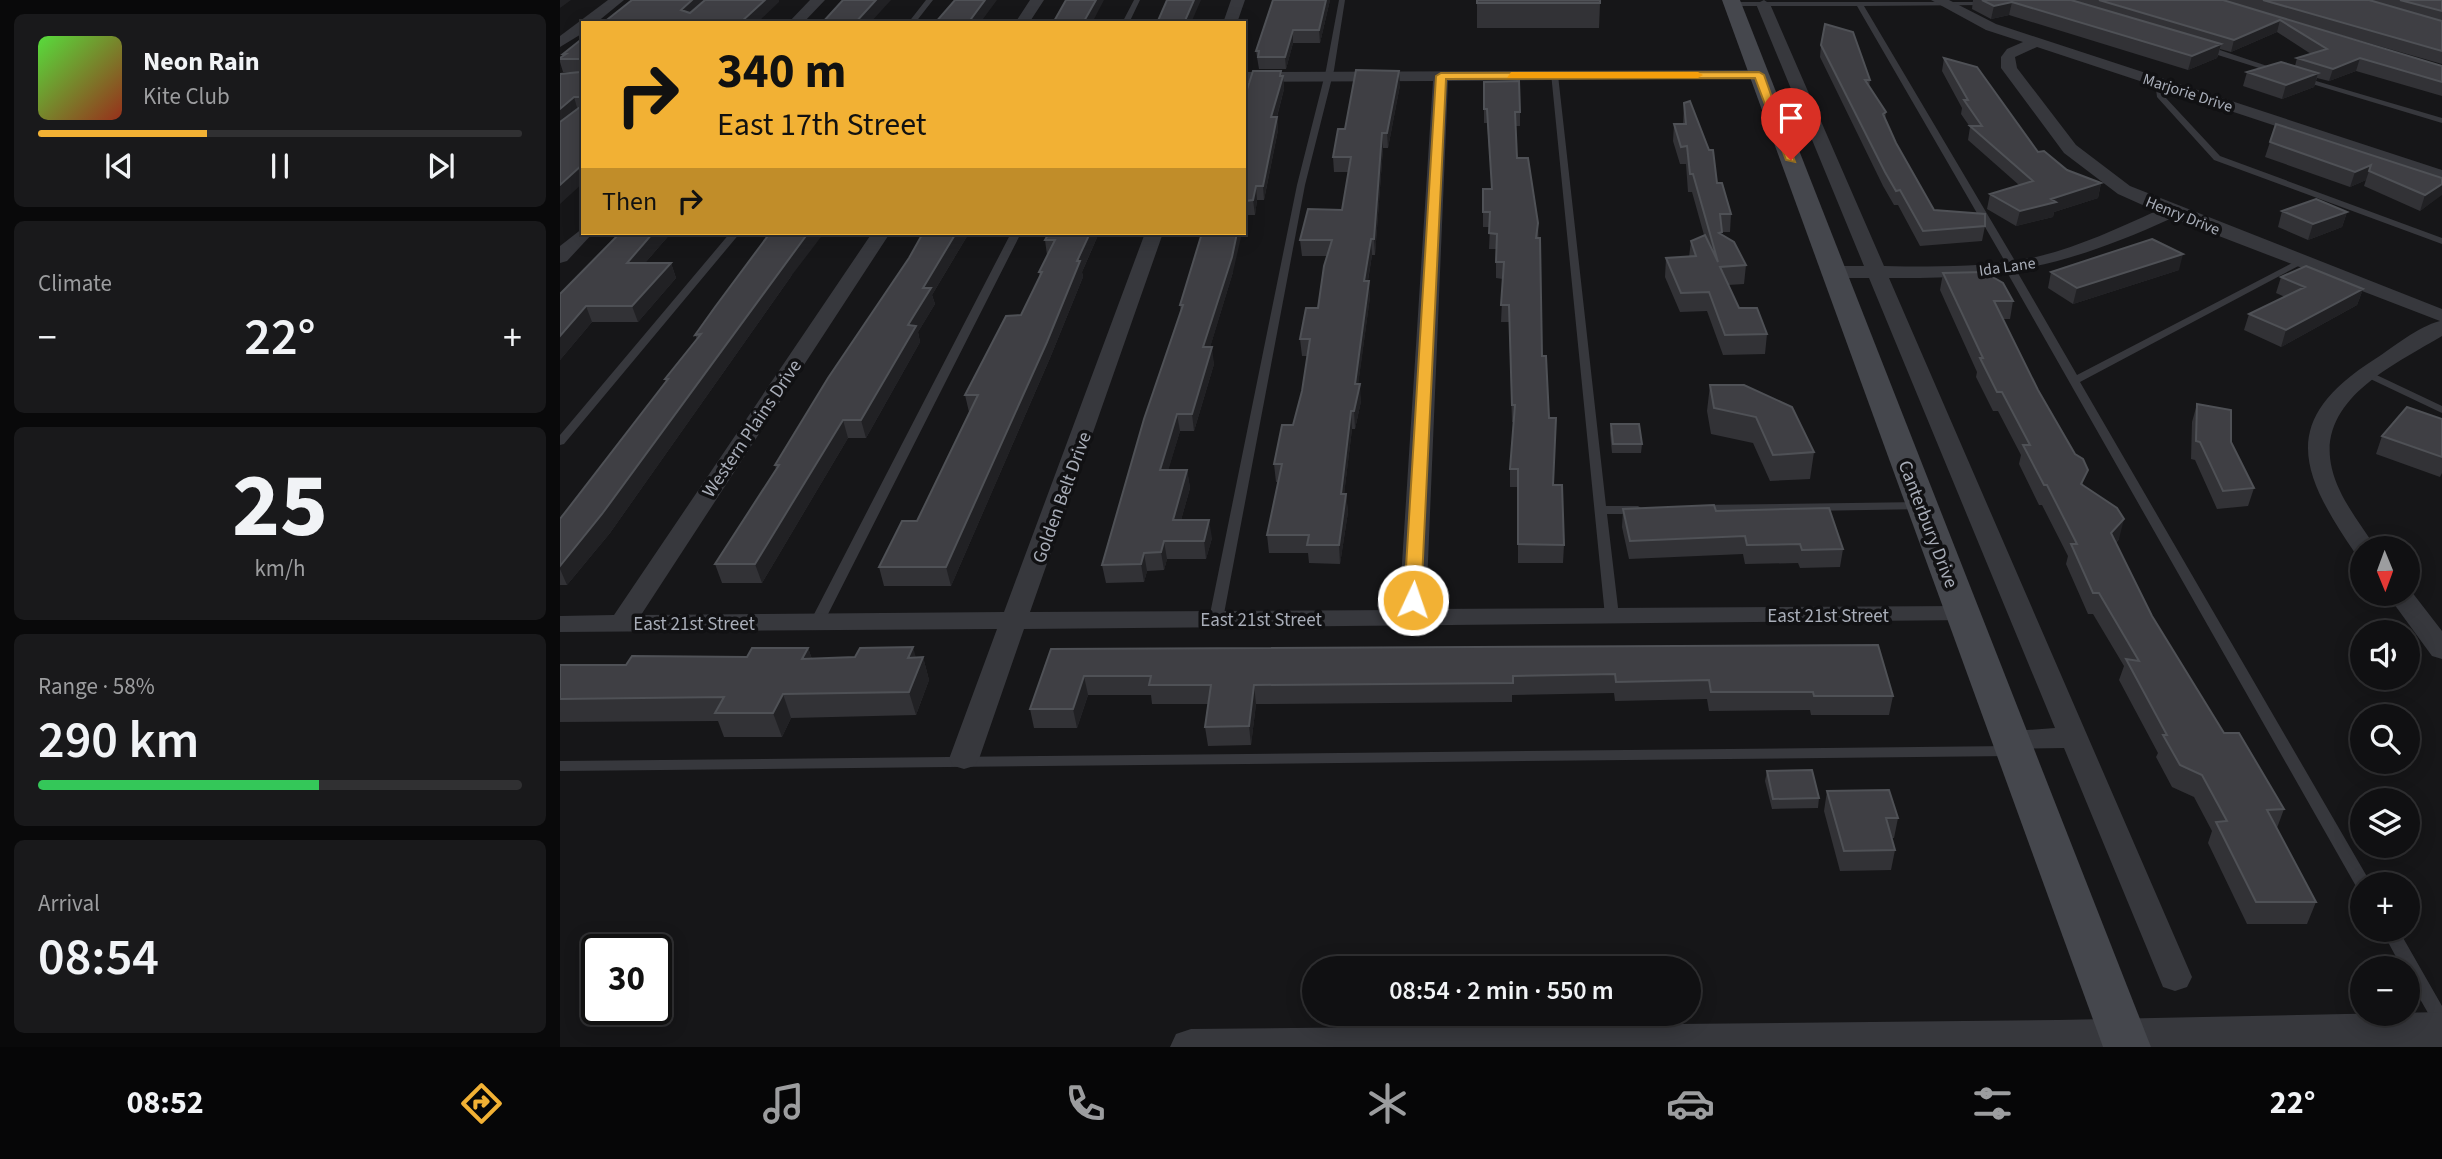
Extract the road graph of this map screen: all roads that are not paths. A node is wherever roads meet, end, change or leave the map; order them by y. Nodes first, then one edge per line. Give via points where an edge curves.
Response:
1 (617, 0) edge
2 (818, 0) edge
3 (930, 0) edge
4 (1037, 0) edge
5 (1137, 0) edge
6 (1238, 0) edge
7 (1342, 0) edge
8 (1940, 1) edge
9 (1997, 2) edge
10 (1742, 3) edge
11 (1860, 4) junction
12 (590, 21) edge
13 (797, 21) edge
14 (913, 21) edge
15 (1023, 21) edge
16 (1126, 21) edge
17 (1231, 21) edge
18 (581, 27) edge
19 (2036, 42) junction
20 (560, 43) edge
21 (2192, 44) edge
22 (2284, 73) edge
23 (1554, 75) junction
24 (1759, 75) junction
25 (1246, 76) edge
26 (1328, 76) junction
27 (1441, 76) junction
28 (2297, 77) edge
29 (2164, 84) junction
30 (2442, 121) edge
31 (2442, 176) edge
32 (2171, 211) junction
33 (582, 235) edge
34 (732, 235) edge
35 (880, 235) edge
36 (1015, 235) edge
37 (1153, 235) edge
38 (2442, 241) edge
39 (560, 257) edge
40 (2301, 262) junction
41 (2011, 267) junction
42 (1876, 271) junction
43 (1833, 272) junction
44 (2442, 316) edge
45 (2442, 327) edge
46 (2366, 373) junction
47 (2076, 380) junction
48 (2442, 410) edge
49 (560, 442) edge
50 (1922, 506) junction
51 (1655, 509) edge
52 (1683, 509) edge
53 (1600, 510) junction
54 (2356, 536) edge
55 (2409, 606) edge
56 (1963, 614) junction
57 (1612, 616) junction
58 (1412, 618) junction
59 (1216, 619) junction
60 (1017, 620) junction
61 (817, 622) junction
62 (622, 623) junction
63 (560, 624) edge
64 (2442, 650) edge
65 (2074, 738) junction
66 (2013, 745) junction
67 (964, 760) junction
68 (560, 766) edge
69 (2356, 872) edge
70 (2396, 942) edge
71 (2175, 977) dead end
72 (2442, 1022) edge
73 (2442, 1030) edge
74 (2125, 1042) edge
75 (1191, 1047) edge

1 - 12 street
2 - 13 street
3 - 14 lane
4 - 15 street
5 - 16 lane
6 - 17 street
7 - 26 lane
8 - 9 lane
8 - 11 lane
8 - 19 street, Marjorie Drive via 1982,23
10 - 11 lane
10 - 24 main road, Canterbury Drive
10 - 42 street
11 - 41 lane
18 - 20 street
19 - 29 street, Marjorie Drive
19 - 32 street, Henry Drive via 2012,52 2007,62 2070,149 2124,190
21 - 22 lane
23 - 24 street
23 - 27 street
23 - 53 lane
24 - 43 main road, Canterbury Drive
25 - 26 street
26 - 27 street
26 - 59 lane via 1301,185
27 - 58 street
28 - 30 lane
29 - 31 street, Marjorie Drive
29 - 38 lane via 2161,97 2217,158
32 - 40 street, Henry Drive
32 - 41 street, Ida Lane via 2101,243
33 - 39 street
34 - 49 lane
35 - 62 street, Western Plains Drive
36 - 61 lane
37 - 60 street, Golden Belt Drive
40 - 44 street, Henry Drive
40 - 47 lane
41 - 42 street, Ida Lane
41 - 47 lane
42 - 43 street, Ida Lane
42 - 65 street
43 - 50 main road, Canterbury Drive
45 - 46 street
46 - 48 lane
46 - 54 street via 2325,412 2317,441 2324,481
47 - 69 lane
50 - 52 lane
50 - 56 main road, Canterbury Drive
51 - 53 lane
53 - 57 lane
55 - 64 street
56 - 57 street, East 21st Street
56 - 66 main road, Canterbury Drive
57 - 58 street, East 21st Street
58 - 59 street, East 21st Street
59 - 60 street, East 21st Street
60 - 61 street, East 21st Street
60 - 67 street, Golden Belt Drive
61 - 62 street, East 21st Street
62 - 63 street, East 21st Street
65 - 66 street
65 - 71 street
66 - 67 lane
66 - 74 main road, Canterbury Drive
67 - 68 lane
70 - 72 lane
73 - 74 street
74 - 75 street

